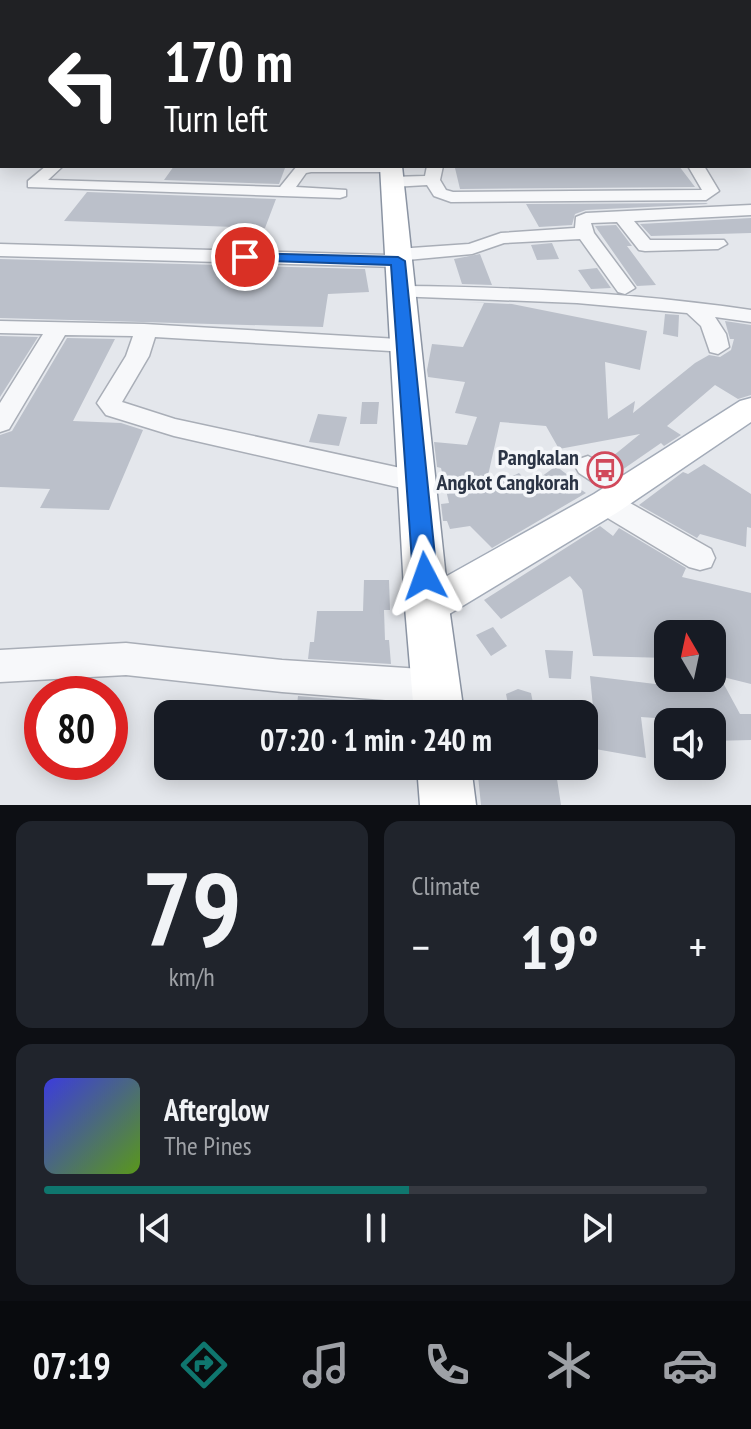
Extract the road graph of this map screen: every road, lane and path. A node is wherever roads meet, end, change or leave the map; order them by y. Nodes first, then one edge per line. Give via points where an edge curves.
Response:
1 (53, 168) edge
2 (307, 168) edge
3 (326, 168) edge
4 (697, 168) edge
5 (392, 172) edge
6 (434, 173) edge
7 (285, 192) junction
8 (340, 193) dead end
9 (751, 210) edge
10 (621, 215) junction
11 (585, 233) junction
12 (718, 244) dead end
13 (326, 247) dead end
14 (0, 250) edge
15 (398, 264) junction
16 (625, 288) dead end
17 (691, 307) junction
18 (751, 316) edge
19 (0, 327) edge
20 (58, 328) junction
21 (144, 330) junction
22 (407, 345) junction
23 (718, 347) dead end
24 (751, 408) edge
25 (0, 423) edge
26 (588, 466) dead end
27 (419, 482) junction
28 (616, 497) junction
29 (700, 558) dead end
30 (427, 607) junction
31 (0, 666) edge
32 (432, 700) edge
33 (438, 700) edge
34 (445, 780) edge
35 (448, 805) edge

1 - 7 street via 34,184
2 - 7 street
3 - 5 street
4 - 6 street via 711,191 706,195 447,197 440,193
5 - 6 street
5 - 15 highway
7 - 8 street
9 - 10 street
10 - 11 street via 586,218
10 - 12 street via 645,246
11 - 15 street via 501,238
11 - 16 street
13 - 15 street
14 - 15 street
15 - 17 street via 502,292
15 - 22 highway
17 - 18 street
17 - 23 street via 709,320
19 - 20 street
20 - 21 street
20 - 25 street
21 - 22 street
21 - 27 street via 142,348 109,403 115,409
22 - 27 highway
24 - 28 main road
26 - 28 street
27 - 30 highway
28 - 29 street
28 - 30 main road
30 - 33 highway
31 - 32 street via 126,659
34 - 35 highway

